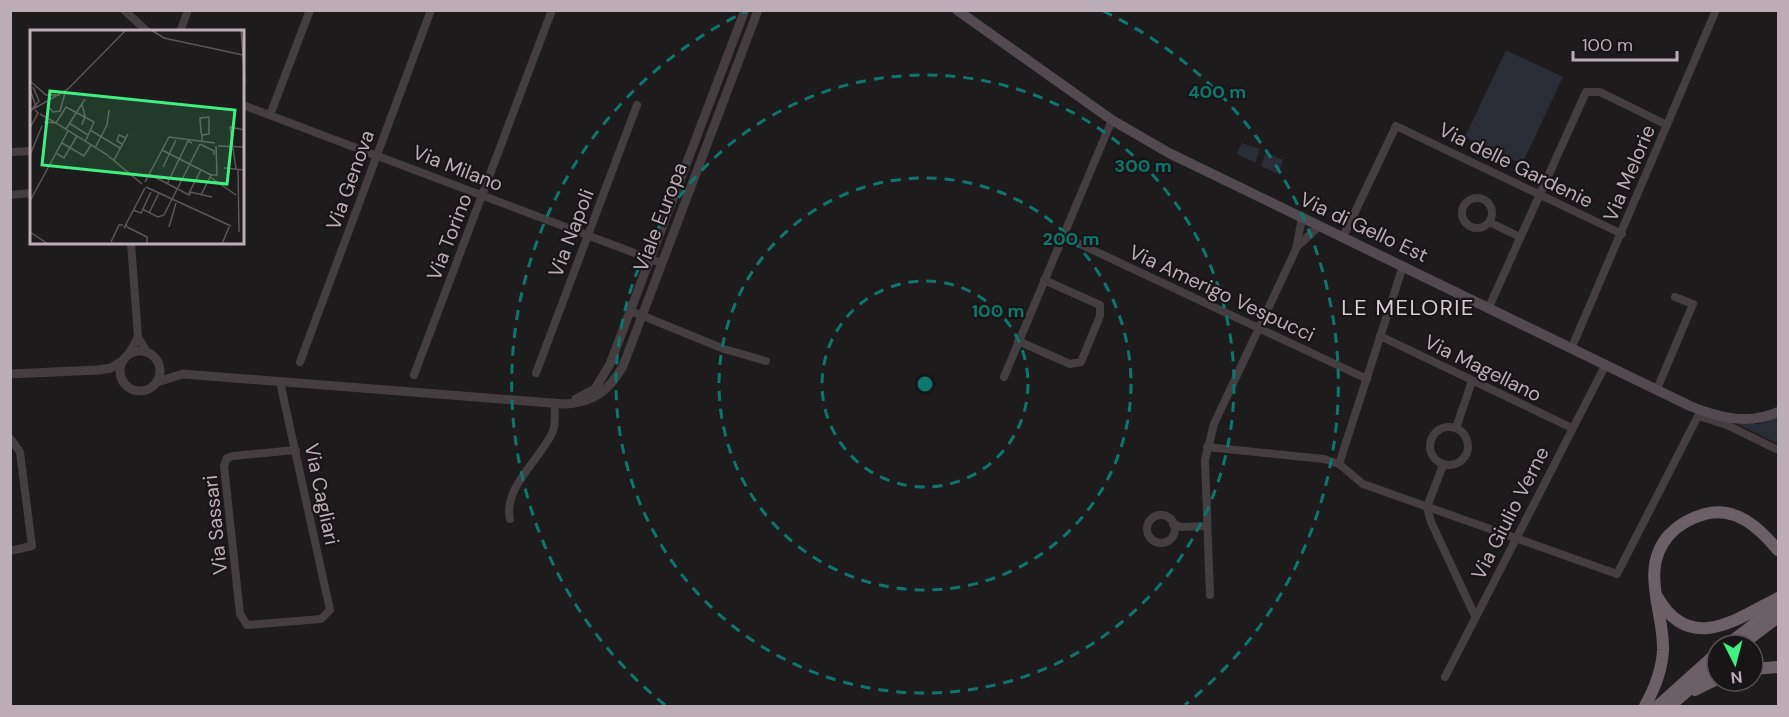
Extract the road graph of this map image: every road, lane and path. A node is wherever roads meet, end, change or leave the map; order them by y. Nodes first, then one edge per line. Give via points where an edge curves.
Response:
1 (124, 10) edge
2 (188, 10) edge
3 (310, 10) edge
4 (431, 10) edge
5 (552, 10) edge
6 (957, 10) edge
7 (1716, 10) edge
8 (743, 11) edge
9 (757, 13) edge
10 (146, 30) edge
11 (181, 30) edge
12 (244, 105) edge
13 (637, 105) dead end
14 (270, 115) junction
15 (1112, 120) junction
16 (1667, 125) junction
17 (30, 151) edge
18 (10, 152) edge
19 (377, 155) junction
20 (30, 193) edge
21 (1541, 194) junction
22 (10, 195) edge
23 (482, 195) junction
24 (1302, 218) junction
25 (1489, 222) junction
26 (1319, 226) junction
27 (1622, 234) junction
28 (588, 235) junction
29 (1063, 236) junction
30 (1343, 237) junction
31 (1520, 237) junction
32 (131, 244) edge
33 (1296, 249) junction
34 (650, 260) junction
35 (661, 264) junction
36 (1403, 266) junction
37 (1044, 280) junction
38 (1675, 297) dead end
39 (1489, 307) junction
40 (631, 311) junction
41 (642, 315) junction
42 (1259, 328) junction
43 (1380, 336) junction
44 (138, 337) junction
45 (1018, 341) junction
46 (1572, 347) junction
47 (147, 352) junction
48 (126, 357) junction
49 (766, 361) dead end
50 (158, 362) junction
51 (300, 362) dead end
52 (1606, 364) junction
53 (98, 370) junction
54 (536, 373) dead end
55 (10, 374) edge
56 (183, 374) junction
57 (414, 375) dead end
58 (1004, 377) dead end
59 (122, 379) junction
60 (1367, 379) junction
61 (156, 381) junction
62 (1472, 381) junction
63 (280, 382) junction
64 (1657, 389) junction
65 (559, 403) junction
66 (1779, 412) edge
67 (1456, 428) junction
68 (1572, 428) junction
69 (10, 438) edge
70 (1207, 447) junction
71 (296, 450) junction
72 (1779, 450) edge
73 (1339, 464) junction
74 (1443, 465) junction
75 (1427, 507) junction
76 (510, 519) dead end
77 (1173, 524) junction
78 (1207, 526) junction
79 (1182, 527) junction
80 (1174, 533) junction
81 (1515, 538) junction
82 (1779, 550) edge
83 (10, 551) edge
84 (1655, 592) junction
85 (1210, 595) dead end
86 (1779, 598) edge
87 (1779, 606) edge
88 (1475, 616) junction
89 (1779, 617) edge
90 (243, 622) joint
91 (1748, 633) edge
92 (1753, 633) edge
93 (1705, 664) edge
94 (1705, 675) edge
95 (1445, 677) dead end
96 (1705, 685) edge
97 (1680, 696) junction
98 (1645, 706) edge
99 (1658, 706) edge
100 (1670, 706) edge

1 - 10 street
2 - 11 street
3 - 14 street
4 - 19 street, Via Genova
5 - 23 street, Via Torino
6 - 15 main road, Via di Gello Est
7 - 16 street, Via Melorie
8 - 9 street
8 - 34 street, Viale Europa
9 - 35 street, Viale Europa
12 - 14 street, Via Milano
13 - 28 street, Via Napoli
14 - 19 street, Via Milano
15 - 24 main road, Via di Gello Est via 1169,153
15 - 29 street
16 - 21 street via 1593,91 1586,92
16 - 27 street, Via Melorie
17 - 18 street
19 - 23 street, Via Milano
19 - 51 street, Via Genova
20 - 22 street
21 - 27 street, Via delle Gardenie
21 - 30 street, Via delle Gardenie via 1396,126
21 - 31 street
23 - 28 street, Via Milano
23 - 57 street, Via Torino
24 - 26 main road, Via di Gello Est
24 - 33 street
25 - 25 street via 1479,228 1470,227 1462,215 1464,206 1472,199 1487,201 1492,210
25 - 31 street
26 - 30 main road, Via di Gello Est
26 - 33 street
27 - 46 street, Via Melorie
28 - 34 street, Via Milano
28 - 54 street, Via Napoli
29 - 37 street
29 - 42 street, Via Amerigo Vespucci
30 - 36 main road, Via di Gello Est
31 - 39 street
32 - 44 street
33 - 42 street
34 - 35 street, Via Milano
34 - 40 street, Viale Europa
35 - 41 street, Viale Europa
36 - 39 main road, Via di Gello Est
36 - 43 street
37 - 45 street
37 - 45 street via 1100,305 1100,316 1081,362 1070,364
38 - 64 street via 1693,304
39 - 46 main road, Via di Gello Est
40 - 41 street
40 - 65 street, Viale Europa via 602,381 591,392
41 - 49 street via 724,349
41 - 65 street, Viale Europa via 623,366 608,388 584,402
42 - 60 street, Via Amerigo Vespucci
42 - 70 street
43 - 60 street
43 - 62 street, Via Magellano
44 - 47 street
44 - 48 street
45 - 58 street
46 - 52 main road, Via di Gello Est
47 - 48 street, Viale Europa via 137,351
47 - 50 street, Viale Europa
48 - 53 street, Viale Europa via 115,367
48 - 59 street
50 - 56 street, Viale Europa
50 - 61 street via 160,373
52 - 64 main road, Via di Gello Est
52 - 68 street, Via Giulio Verne
53 - 55 street, Viale Europa
53 - 59 street, Viale Europa
56 - 61 street, Viale Europa
56 - 63 street, Viale Europa
59 - 61 street, Viale Europa via 130,387 142,390
60 - 73 street
62 - 67 street
62 - 68 street, Via Magellano
63 - 65 street, Viale Europa
63 - 71 street, Via Cagliari
64 - 66 main road, Via di Gello Est via 1690,406 1726,417 1755,419
65 - 76 street via 553,430 514,492 508,511
67 - 74 street via 1467,437 1468,445 1459,464
67 - 74 street via 1439,429 1430,449 1432,458
68 - 81 street, Via Giulio Verne
69 - 83 street via 20,453 32,546
70 - 73 street via 1311,457
70 - 78 street
71 - 90 street, Via Sassari via 227,459 225,471
71 - 90 street, Via Cagliari via 330,604 328,613 321,619 252,627
72 - 81 street via 1698,416 1617,574
73 - 75 street via 1363,484
74 - 75 street
75 - 81 street
75 - 88 street
77 - 79 street
77 - 80 street
77 - 80 street via 1168,517 1156,516 1149,521 1147,530 1151,539 1160,543 1169,541
78 - 79 street
78 - 85 street
79 - 80 street
81 - 88 street, Via Giulio Verne
82 - 84 highway via 1744,519 1718,513 1697,516 1675,529 1661,546 1654,564
84 - 86 highway via 1668,613 1689,627 1705,629 1724,625
84 - 98 highway via 1663,656 1660,674
87 - 91 highway
88 - 95 street, Via Giulio Verne
89 - 92 highway
93 - 99 highway
94 - 97 highway
96 - 97 highway
97 - 100 highway

